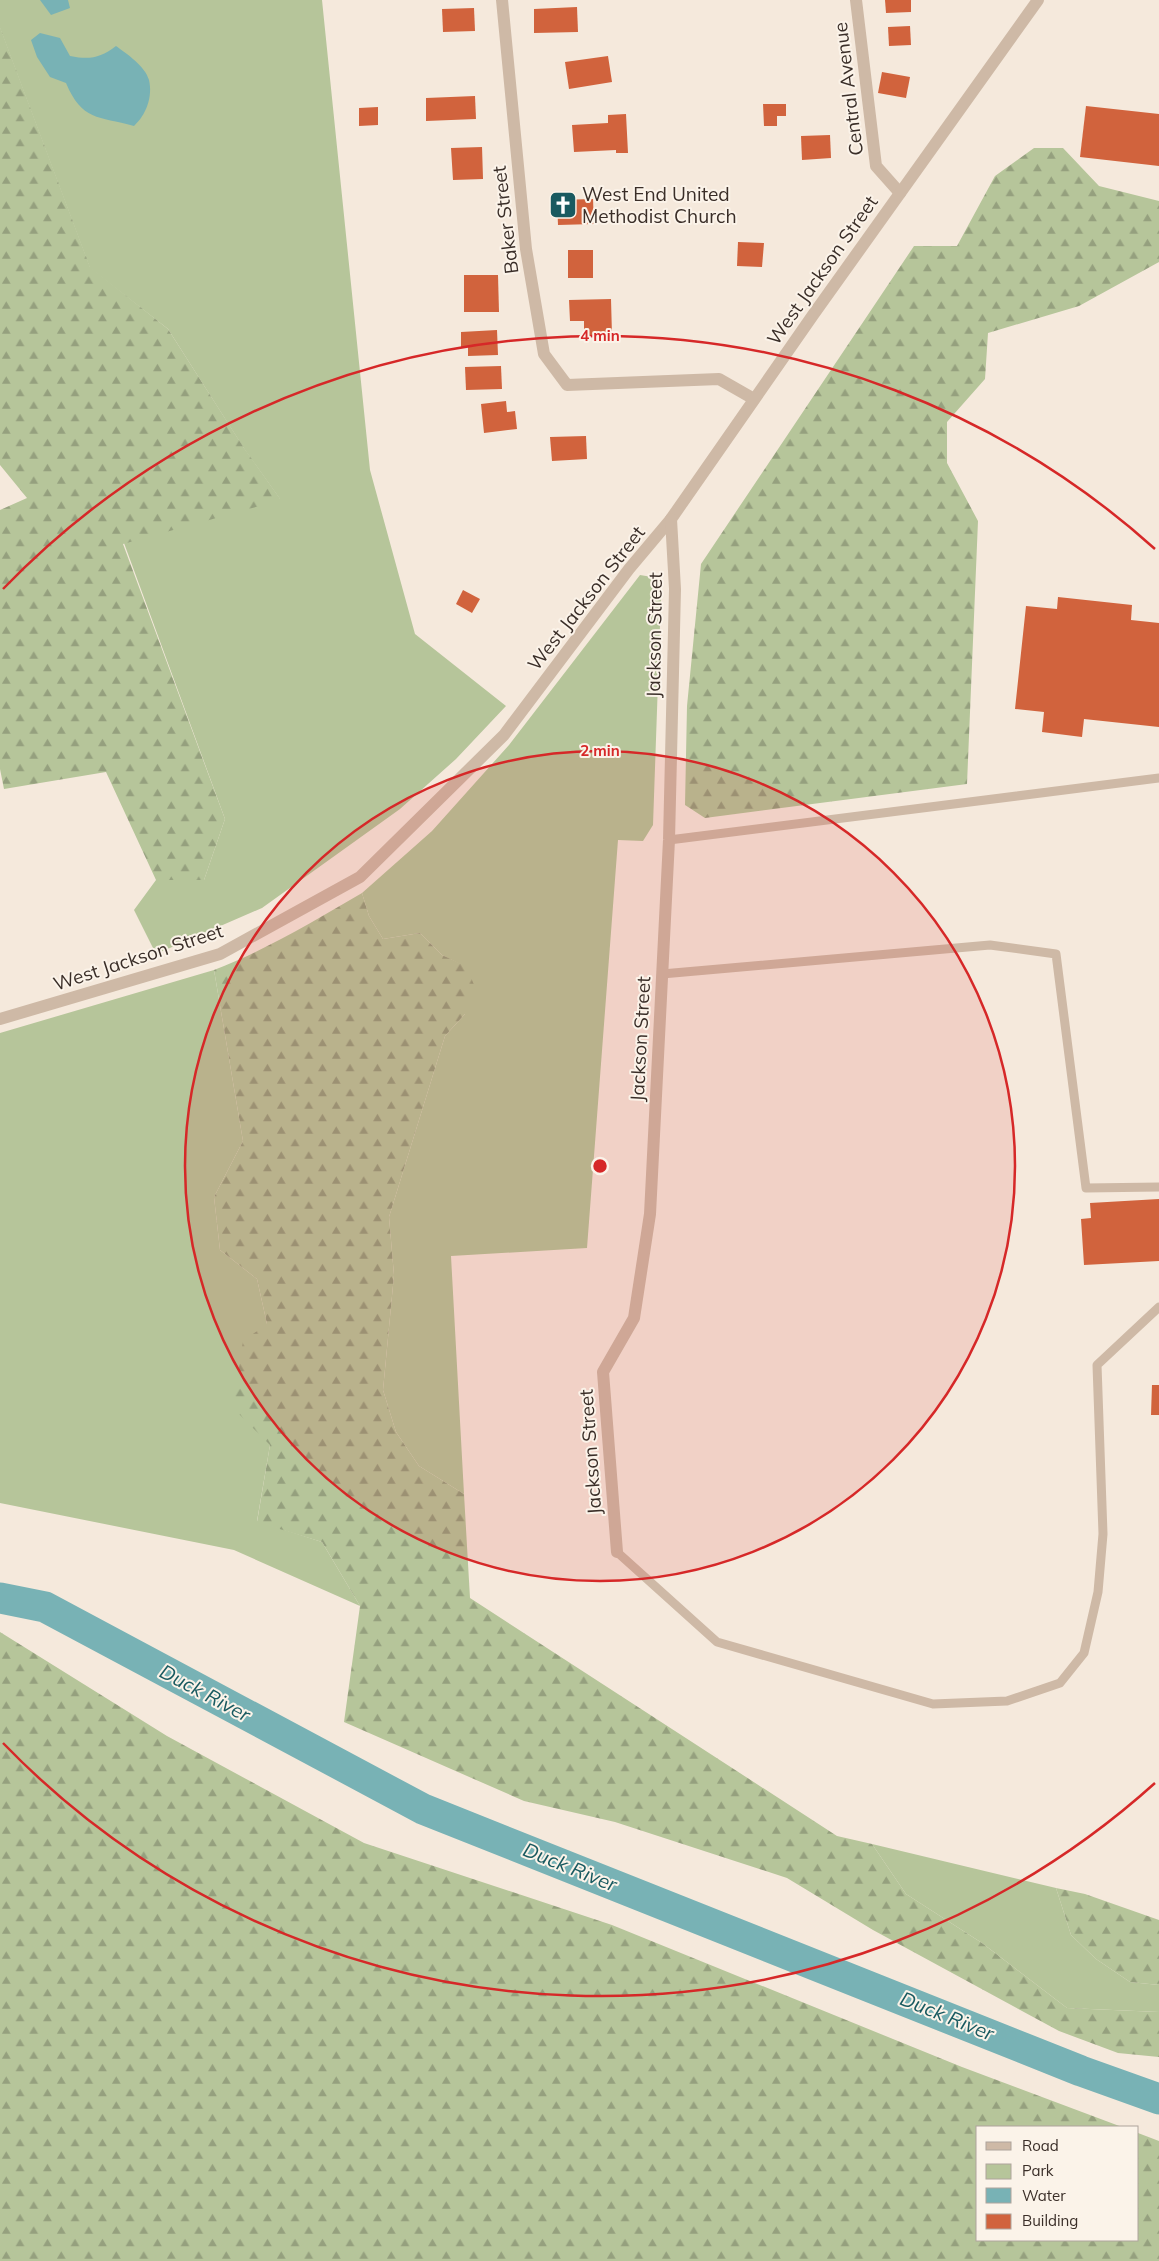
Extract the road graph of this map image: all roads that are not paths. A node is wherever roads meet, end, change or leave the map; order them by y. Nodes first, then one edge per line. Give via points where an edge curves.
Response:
1 (502, 0) edge
2 (856, 0) edge
3 (1038, 0) edge
4 (900, 193) junction
5 (754, 399) junction
6 (671, 519) junction
7 (1159, 778) edge
8 (669, 840) junction
9 (662, 974) junction
10 (0, 1019) edge
11 (1159, 1187) edge
12 (1159, 1307) edge
13 (617, 1552) joint

1 - 5 street, Baker Street via 526,249 544,354 567,386 719,378
2 - 4 street, Central Avenue via 876,166
3 - 4 street, West Jackson Street
4 - 5 street, West Jackson Street
5 - 6 street, West Jackson Street
6 - 8 street, Jackson Street via 675,589
6 - 10 street, West Jackson Street via 629,569 504,735 360,877 220,954
7 - 8 lane
8 - 9 street, Jackson Street
9 - 11 lane via 990,945 1056,954 1086,1188
9 - 13 street, Jackson Street via 650,1214 634,1318 603,1372
12 - 13 lane via 1097,1365 1103,1534 1098,1592 1084,1652 1060,1683 1007,1701 933,1704 717,1642

